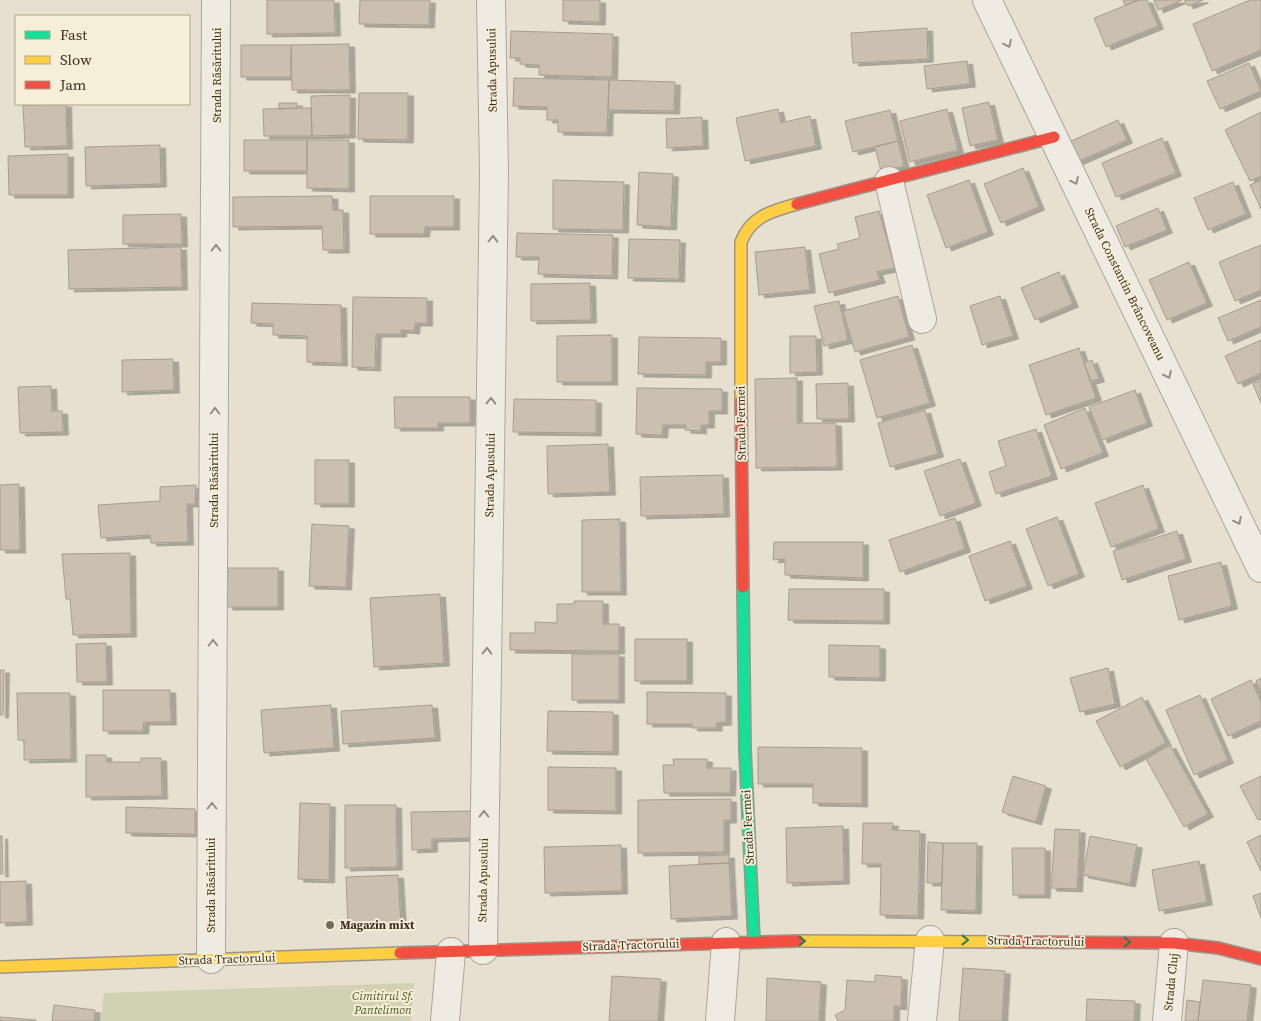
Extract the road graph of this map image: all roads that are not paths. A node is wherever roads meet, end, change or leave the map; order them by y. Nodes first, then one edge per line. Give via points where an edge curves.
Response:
1 (216, 0) edge
2 (491, 0) edge
3 (987, 0) edge
4 (1054, 137) junction
5 (889, 181) junction
6 (922, 319) dead end
7 (1261, 568) edge
8 (930, 940) junction
9 (754, 941) junction
10 (726, 942) junction
11 (1174, 942) junction
12 (483, 950) junction
13 (451, 952) junction
14 (211, 959) junction
15 (1261, 959) edge
16 (0, 967) edge
17 (445, 1021) edge
18 (720, 1021) edge
19 (922, 1021) edge
20 (1167, 1021) edge

14 -> 1 street, Strada Răsăritului
12 -> 2 street, Strada Apusului via 494,173
3 -> 4 street, Strada Constantin Brâncoveanu
4 - 5 street, Strada Fermei
4 -> 7 street, Strada Constantin Brâncoveanu
5 - 6 street
5 - 9 street, Strada Fermei via 767,212 742,235 739,249 745,750
9 -> 8 street, Strada Tractorului
8 -> 11 street, Strada Tractorului
8 - 19 street
9 - 10 street, Strada Tractorului
10 - 12 street, Strada Tractorului
10 - 18 street
11 - 15 street, Strada Tractorului via 1240,951
11 - 20 street, Strada Cluj
12 - 13 street, Strada Tractorului
13 - 14 street, Strada Tractorului
13 - 17 street
14 - 16 street, Strada Tractorului

